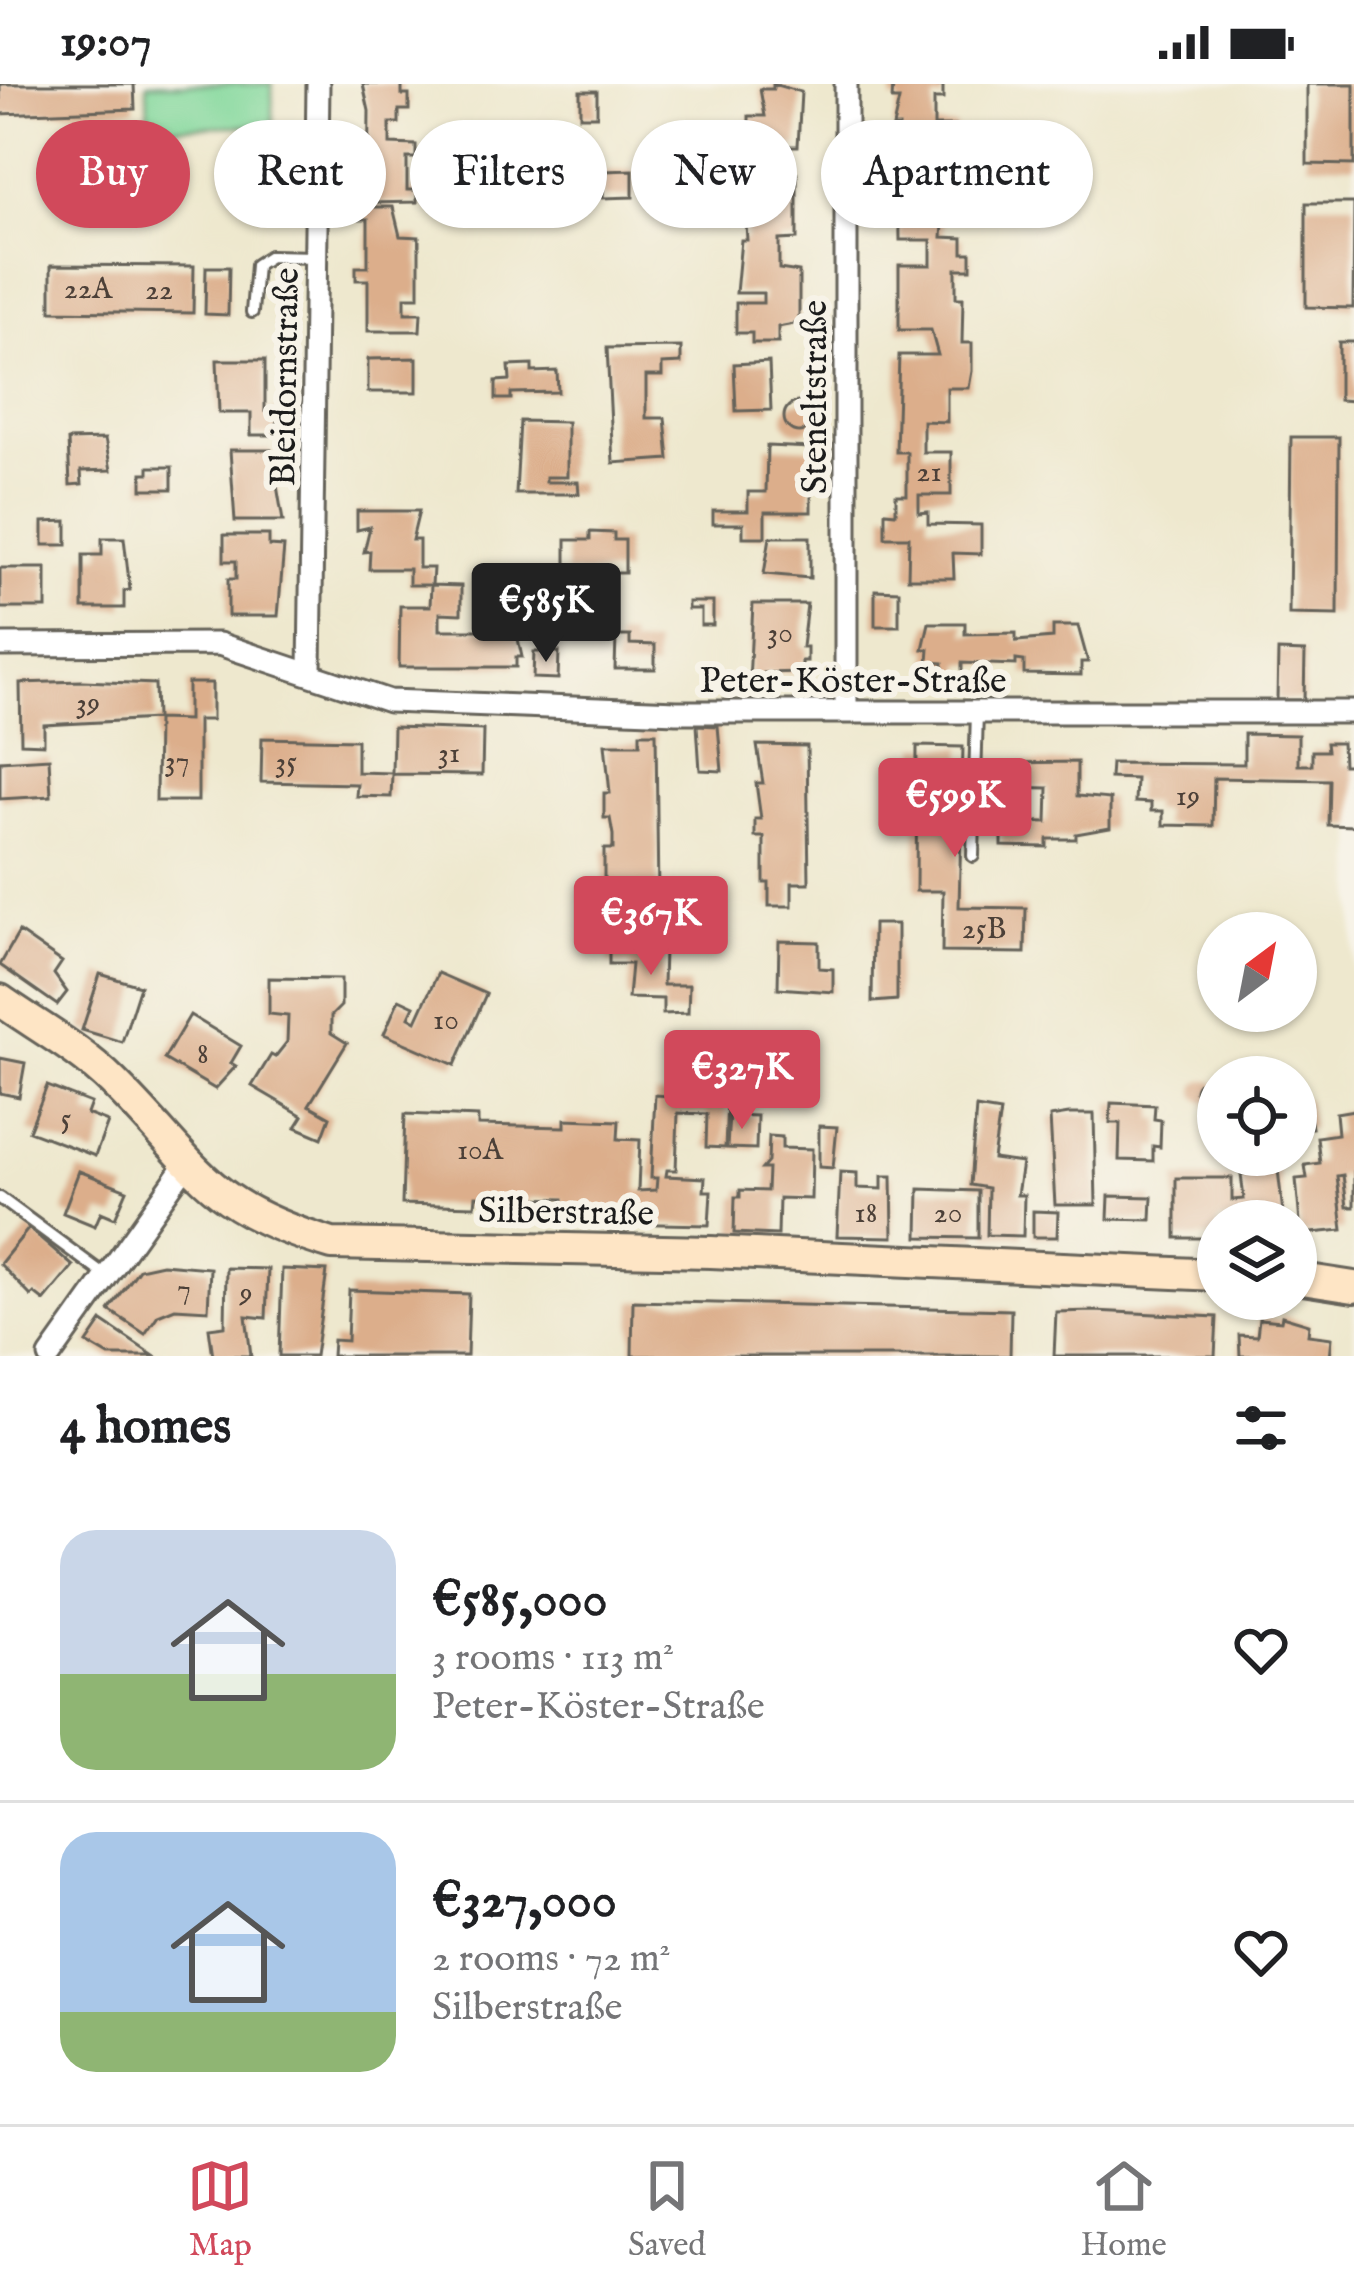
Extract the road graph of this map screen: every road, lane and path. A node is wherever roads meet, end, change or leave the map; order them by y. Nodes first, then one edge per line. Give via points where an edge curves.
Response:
1 (318, 84) edge
2 (846, 84) edge
3 (319, 257) junction
4 (252, 312) dead end
5 (0, 646) edge
6 (310, 671) junction
7 (846, 709) junction
8 (977, 711) junction
9 (1354, 712) edge
10 (973, 856) dead end
11 (0, 1000) edge
12 (185, 1166) junction
13 (0, 1198) edge
14 (1197, 1274) edge
15 (106, 1276) junction
16 (1317, 1281) edge
17 (1354, 1287) edge
18 (50, 1356) edge

1 - 3 street, Bleidornstraße
2 - 7 street, Steneltstraße
3 - 4 lane via 270,256 256,265
3 - 6 street, Bleidornstraße
5 - 6 street, Peter-Köster-Straße via 220,644
6 - 7 street, Peter-Köster-Straße via 389,701
7 - 8 street, Peter-Köster-Straße
8 - 9 street, Peter-Köster-Straße
8 - 10 lane
11 - 12 street, Silberstraße via 111,1079
12 - 14 street, Silberstraße via 225,1201 332,1244
12 - 15 street
13 - 15 lane
15 - 18 street
16 - 17 street

